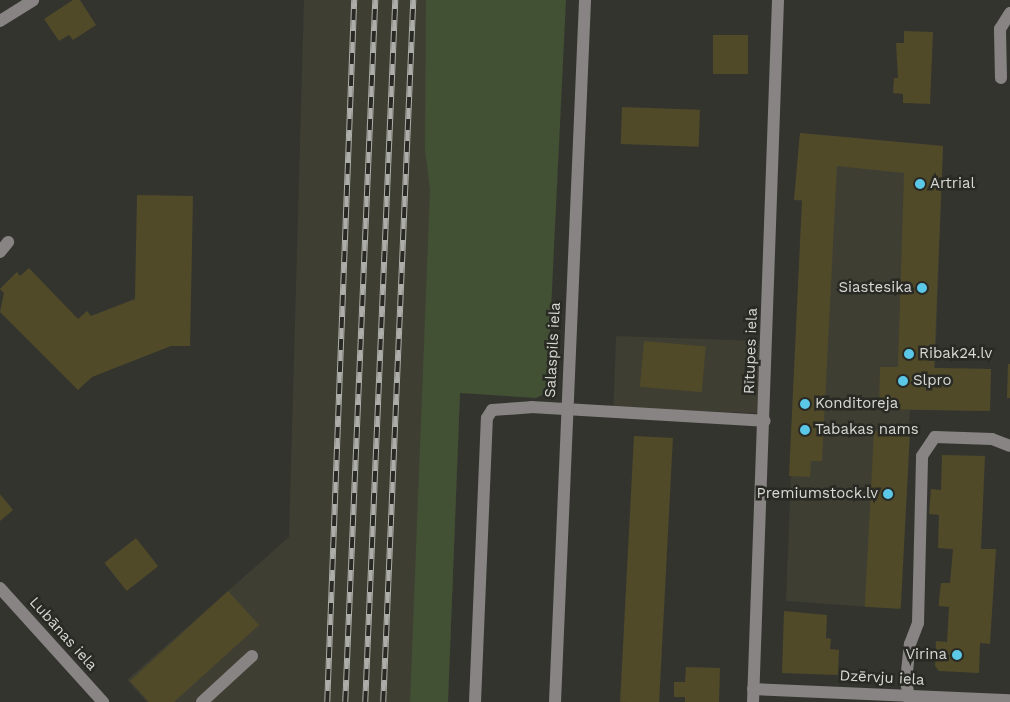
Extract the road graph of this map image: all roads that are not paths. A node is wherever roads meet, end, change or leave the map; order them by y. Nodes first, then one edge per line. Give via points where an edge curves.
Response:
1 (33, 0) edge
2 (585, 0) edge
3 (778, 0) edge
4 (1010, 13) edge
5 (0, 21) edge
6 (1001, 78) dead end
7 (567, 412) junction
8 (765, 421) junction
9 (1010, 446) edge
10 (0, 588) edge
11 (252, 656) dead end
12 (753, 689) junction
13 (910, 698) edge
14 (1010, 700) edge
15 (103, 702) edge
16 (202, 702) edge
17 (476, 702) edge
18 (555, 702) edge
19 (753, 702) edge

1 - 5 street
2 - 7 street, Salaspils iela
3 - 8 street, Rītupes iela
4 - 6 street via 1000,29
7 - 8 street
7 - 17 street via 510,407 492,410 487,418
7 - 18 street, Salaspils iela
8 - 12 street, Rītupes iela
9 - 13 street via 992,439 935,437 922,456 918,623 910,644 906,680
10 - 15 street, Lubānas iela
11 - 16 street
12 - 13 street, Dzērvju iela
12 - 19 street, Rītupes iela
13 - 14 street, Dzērvju iela

